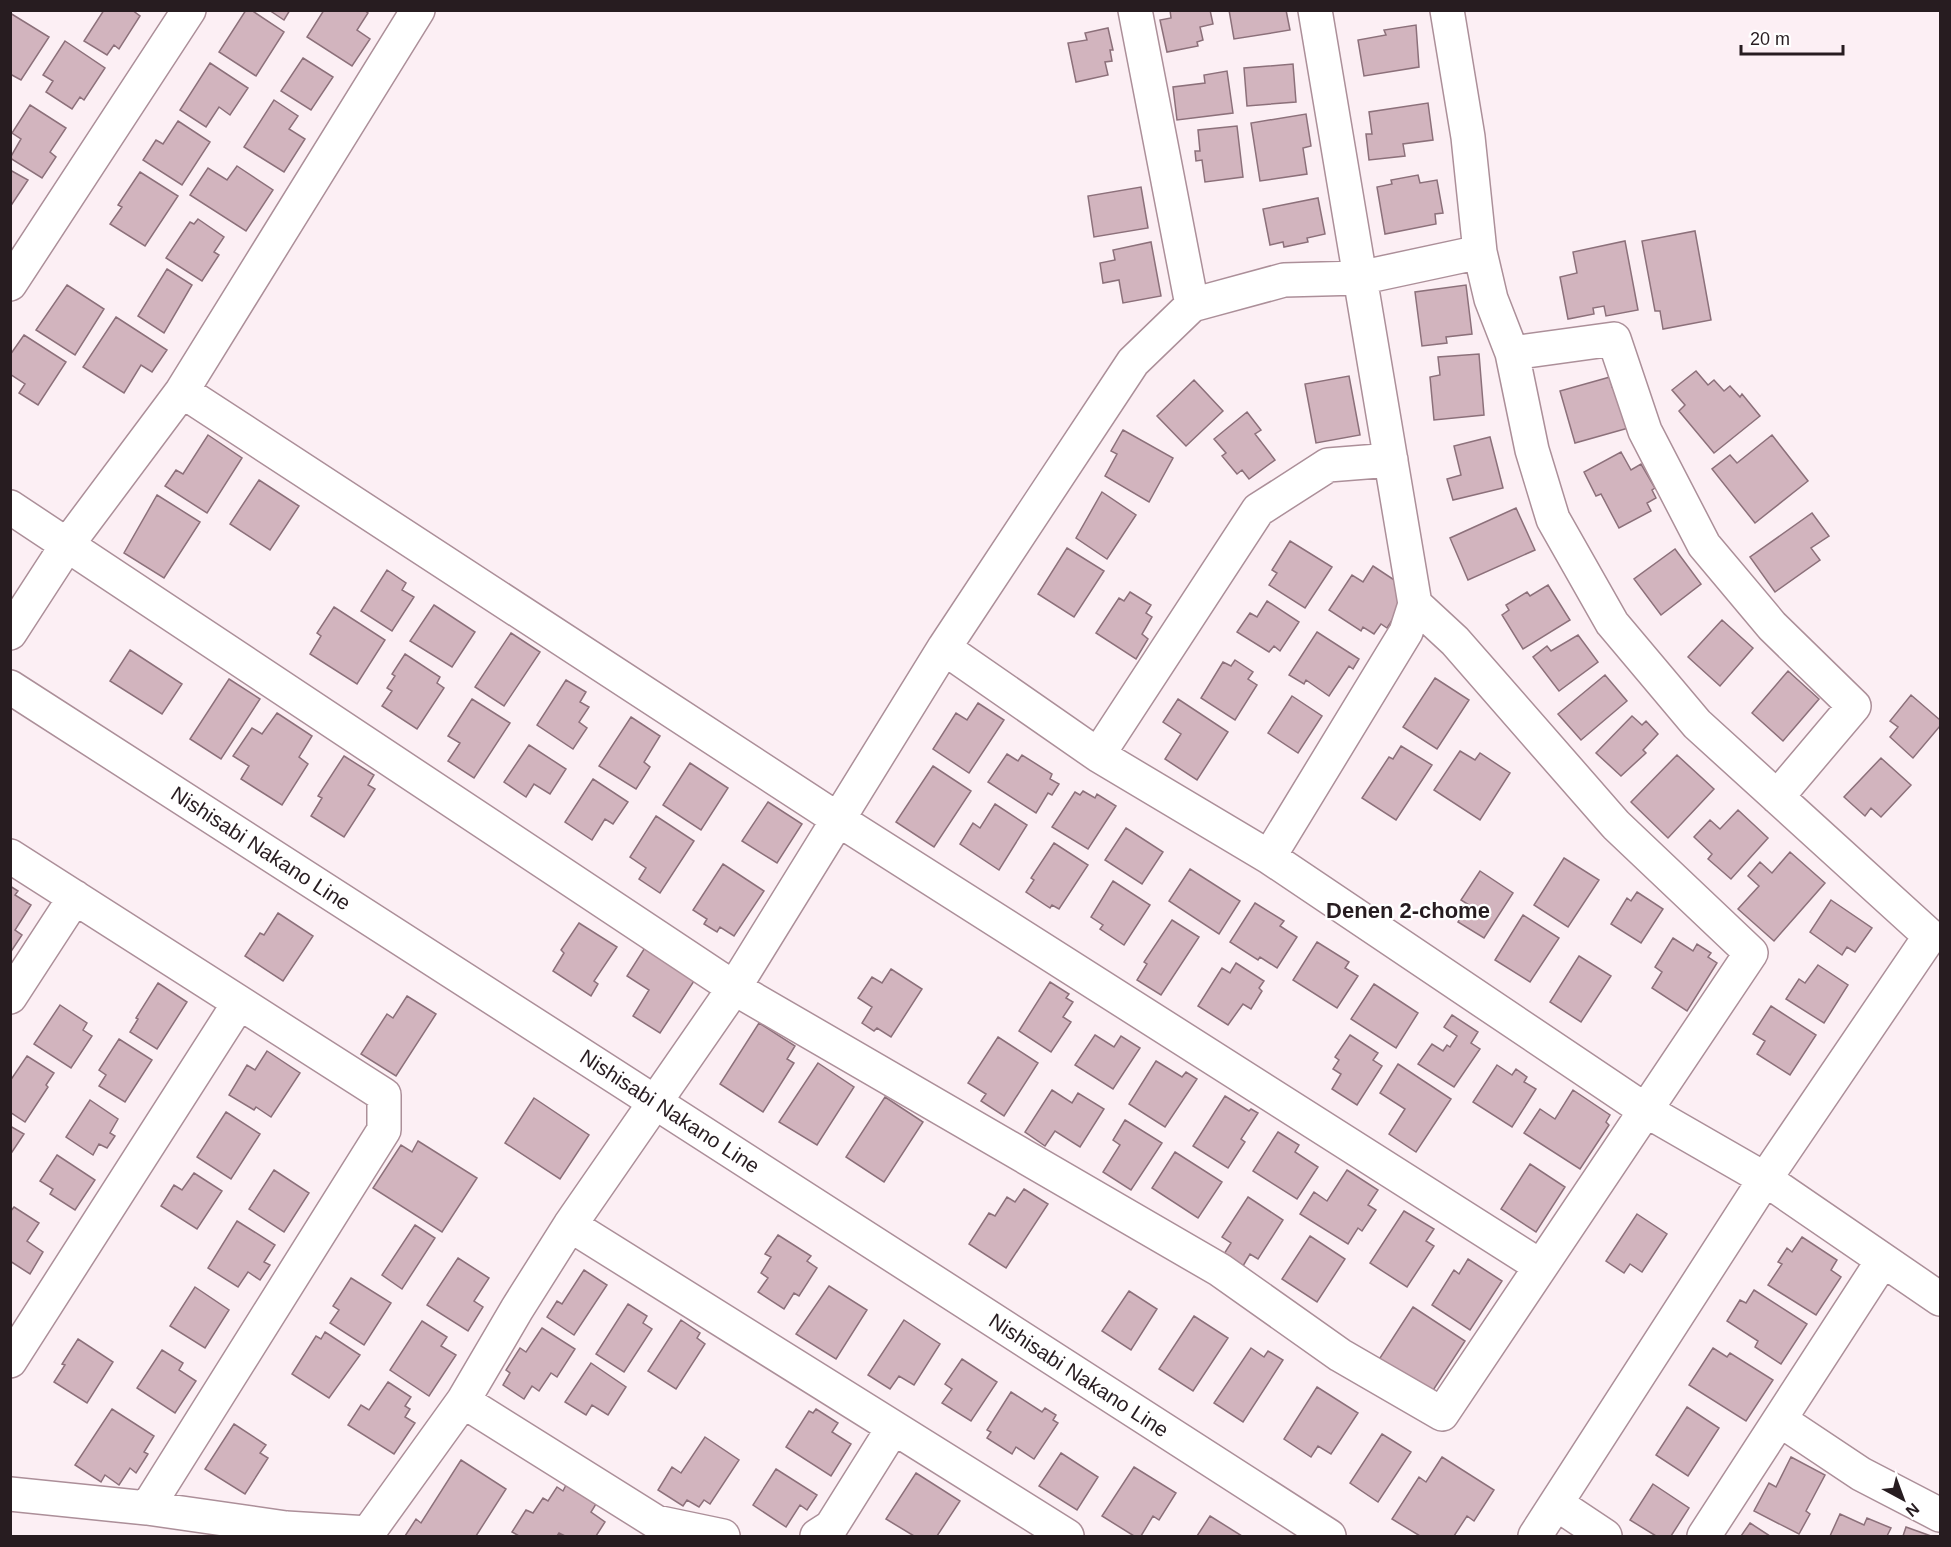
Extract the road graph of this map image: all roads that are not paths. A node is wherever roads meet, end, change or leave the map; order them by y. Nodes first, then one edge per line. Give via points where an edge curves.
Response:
1 (189, 10) edge
2 (418, 10) edge
3 (1135, 10) edge
4 (1315, 10) edge
5 (1447, 10) edge
6 (1480, 252) junction
7 (1359, 278) junction
8 (10, 284) edge
9 (1192, 305) junction
10 (1512, 353) junction
11 (183, 391) junction
12 (1391, 460) junction
13 (10, 507) edge
14 (67, 545) junction
15 (1415, 604) junction
16 (10, 633) edge
17 (944, 648) junction
18 (10, 687) edge
19 (1098, 755) junction
20 (1777, 797) junction
21 (839, 820) junction
22 (10, 856) edge
23 (1269, 857) junction
24 (75, 897) junction
25 (734, 988) junction
26 (10, 997) edge
27 (239, 1003) junction
28 (654, 1101) junction
29 (1645, 1110) junction
30 (1765, 1179) junction
31 (570, 1225) junction
32 (1883, 1260) junction
33 (1540, 1266) junction
34 (1941, 1299) edge
35 (10, 1361) edge
36 (463, 1401) junction
37 (1780, 1420) junction
38 (893, 1428) junction
39 (10, 1494) edge
40 (1557, 1504) junction
41 (147, 1508) junction
42 (1941, 1515) edge
43 (831, 1533) edge
44 (723, 1536) edge
45 (1067, 1536) edge
46 (1329, 1536) edge
47 (1535, 1536) edge
48 (1605, 1536) edge
49 (1704, 1536) edge

1 - 8 street
2 - 11 street
3 - 9 street
4 - 7 street
5 - 6 street via 1468,137
6 - 7 street
6 - 10 street via 1491,298
7 - 9 street via 1284,280
7 - 12 street
9 - 17 street via 1133,362
10 - 20 street via 1532,450 1553,519 1612,623 1697,724
10 - 20 street via 1614,339 1645,431 1704,545 1772,626 1854,706
11 - 14 street
11 - 21 street
12 - 15 street
12 - 19 street via 1328,465 1258,510
13 - 14 street
14 - 16 street
14 - 25 street
15 - 23 street via 1406,633
15 - 29 street via 1455,640 1616,825 1751,953
17 - 19 street
17 - 21 street
18 - 28 street, Nishisabi Nakano Line
19 - 23 street
20 - 30 street via 1929,936
21 - 25 street
21 - 33 street
22 - 24 street
23 - 29 street
24 - 26 street
24 - 27 street
25 - 28 street
25 - 33 street via 1220,1270 1340,1355 1442,1414
27 - 35 street
27 - 41 street via 384,1095 384,1130
28 - 31 street
28 - 46 street, Nishisabi Nakano Line
29 - 30 street
29 - 33 street
30 - 32 street
30 - 40 street
31 - 36 street
31 - 38 street
32 - 34 street
32 - 37 street
36 - 41 street via 368,1533 286,1528
36 - 44 street via 656,1522
37 - 42 street via 1861,1474
37 - 49 street
38 - 43 street
38 - 45 street
39 - 41 street
40 - 47 street
40 - 48 street

